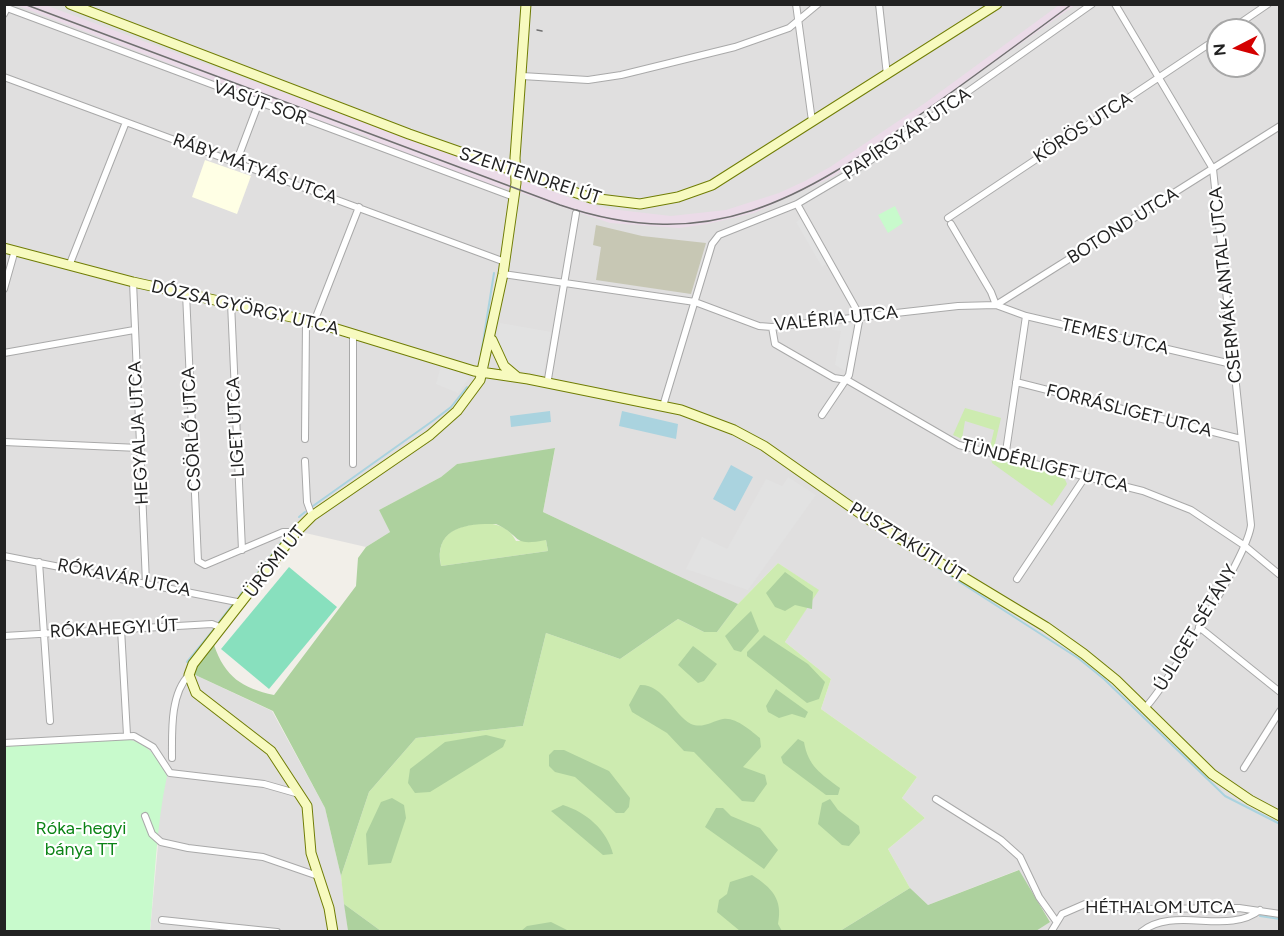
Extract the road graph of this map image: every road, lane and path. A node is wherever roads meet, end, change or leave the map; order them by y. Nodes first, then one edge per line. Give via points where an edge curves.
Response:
1 (70, 4) edge
2 (526, 4) edge
3 (796, 4) edge
4 (818, 4) edge
5 (879, 4) edge
6 (997, 4) edge
7 (1092, 4) edge
8 (1115, 4) edge
9 (1268, 4) edge
10 (6, 11) edge
11 (1248, 18) edge
12 (799, 21) junction
13 (1206, 46) edge
14 (887, 75) junction
15 (522, 76) junction
16 (4, 77) edge
17 (1160, 78) junction
18 (259, 102) junction
19 (812, 121) junction
20 (126, 122) junction
21 (1280, 126) edge
22 (236, 163) junction
23 (1213, 169) junction
24 (515, 172) junction
25 (514, 197) junction
26 (797, 204) junction
27 (358, 207) junction
28 (576, 213) dead end
29 (4, 248) edge
30 (15, 250) junction
31 (505, 262) junction
32 (69, 266) junction
33 (503, 274) junction
34 (133, 282) junction
35 (564, 282) junction
36 (4, 289) edge
37 (186, 293) junction
38 (695, 302) junction
39 (231, 303) junction
40 (996, 305) junction
41 (860, 316) junction
42 (1026, 316) junction
43 (310, 321) junction
44 (772, 327) junction
45 (134, 330) junction
46 (353, 335) junction
47 (491, 339) junction
48 (4, 353) edge
49 (1236, 365) junction
50 (484, 372) junction
51 (517, 377) junction
52 (548, 379) dead end
53 (847, 380) junction
54 (1016, 382) junction
55 (663, 406) junction
56 (822, 415) dead end
57 (305, 439) dead end
58 (1241, 439) junction
59 (4, 442) edge
60 (139, 448) junction
61 (1005, 458) junction
62 (305, 461) dead end
63 (353, 464) dead end
64 (1085, 477) junction
65 (312, 516) junction
66 (296, 532) junction
67 (1245, 546) junction
68 (242, 550) junction
69 (4, 556) edge
70 (39, 562) junction
71 (1280, 575) edge
72 (1017, 579) dead end
73 (146, 583) junction
74 (243, 603) junction
75 (1199, 627) junction
76 (222, 628) junction
77 (120, 629) junction
78 (44, 633) junction
79 (4, 636) edge
80 (189, 675) junction
81 (1280, 692) edge
82 (1145, 708) junction
83 (1280, 711) edge
84 (50, 721) dead end
85 (127, 735) junction
86 (4, 743) edge
87 (172, 758) dead end
88 (1244, 768) dead end
89 (300, 794) junction
90 (936, 799) dead end
91 (145, 816) dead end
92 (1280, 816) edge
93 (318, 876) junction
94 (1260, 909) junction
95 (1280, 914) edge
96 (162, 920) dead end
97 (1056, 921) junction
98 (277, 932) edge
99 (333, 932) edge
100 (1051, 932) edge
101 (1141, 932) edge

1 - 24 street, SZENTENDREI ÚT
2 - 15 street, ÜRÖMI ÚT
3 - 12 street
4 - 12 street
5 - 14 street
6 - 14 street, SZENTENDREI ÚT
7 - 26 street, PAPÍRGYÁR UTCA via 902,139
8 - 17 street, CSERMÁK ANTAL UTCA
9 - 11 street
10 - 18 street, VASÚT SOR
12 - 15 street via 735,47 621,75 588,80
12 - 19 street
13 - 17 street, KÖRÖS UTCA
14 - 19 street, SZENTENDREI ÚT
15 - 24 street, ÜRÖMI ÚT
16 - 20 street, RÁBY MÁTYÁS UTCA
17 - 23 street, CSERMÁK ANTAL UTCA
17 - 40 street, KÖRÖS UTCA via 950,221
18 - 22 street
18 - 25 street, VASÚT SOR
19 - 24 street, SZENTENDREI ÚT via 712,185 678,198 625,204 606,201
20 - 22 street, RÁBY MÁTYÁS UTCA
20 - 32 street
21 - 23 street, BOTOND UTCA
22 - 27 street, RÁBY MÁTYÁS UTCA
23 - 40 street, BOTOND UTCA
23 - 49 street, CSERMÁK ANTAL UTCA
24 - 25 street, ÜRÖMI ÚT
25 - 31 street, ÜRÖMI ÚT
26 - 38 street, PAPÍRGYÁR UTCA via 723,232 712,244
26 - 41 street
27 - 31 street, RÁBY MÁTYÁS UTCA
27 - 43 street
28 - 35 street
29 - 30 street, DÓZSA GYÖRGY UTCA
30 - 32 street, DÓZSA GYÖRGY UTCA
30 - 36 street
31 - 33 street, ÜRÖMI ÚT
32 - 34 street, DÓZSA GYÖRGY UTCA
33 - 35 street, VALÉRIA UTCA
33 - 47 street, ÜRÖMI ÚT
34 - 37 street, DÓZSA GYÖRGY UTCA
34 - 45 street, HEGYALJA UTCA
35 - 38 street, VALÉRIA UTCA
35 - 52 street
37 - 39 street, DÓZSA GYÖRGY UTCA
37 - 68 street, CSÖRLŐ UTCA via 198,561 206,565
38 - 44 street, VALÉRIA UTCA via 759,326
38 - 55 street
39 - 43 street, DÓZSA GYÖRGY UTCA
39 - 68 street, LIGET UTCA
40 - 41 street, VALÉRIA UTCA
40 - 42 street, TEMES UTCA
41 - 44 street, VALÉRIA UTCA
41 - 53 street
42 - 49 street, TEMES UTCA
42 - 54 street
43 - 46 street, DÓZSA GYÖRGY UTCA
43 - 57 street
44 - 53 street, TÜNDÉRLIGET UTCA via 775,344 834,378
45 - 48 street
45 - 60 street, HEGYALJA UTCA
46 - 50 street, DÓZSA GYÖRGY UTCA
46 - 63 street
47 - 50 street, ÜRÖMI ÚT
47 - 51 street via 504,366
49 - 58 street, CSERMÁK ANTAL UTCA
50 - 51 street, PUSZTAKÚTI ÚT
50 - 65 street, ÜRÖMI ÚT via 467,400 430,435
51 - 55 street, PUSZTAKÚTI ÚT
53 - 56 street
53 - 61 street, TÜNDÉRLIGET UTCA via 954,442
54 - 58 street, FORRÁSLIGET UTCA
54 - 61 street
55 - 82 street, PUSZTAKÚTI ÚT via 701,416 764,446 874,523 1046,627 1092,660
58 - 67 street, CSERMÁK ANTAL UTCA via 1251,525
59 - 60 street
60 - 73 street, HEGYALJA UTCA
61 - 64 street, TÜNDÉRLIGET UTCA
62 - 65 street via 307,502
64 - 67 street, TÜNDÉRLIGET UTCA via 1143,491 1191,510
64 - 72 street
65 - 66 street, ÜRÖMI ÚT
66 - 68 street via 283,532
66 - 74 street, ÜRÖMI ÚT
67 - 71 street
67 - 75 street, ÚJLIGET SÉTÁNY
69 - 70 street, RÓKAVÁR UTCA
70 - 73 street, RÓKAVÁR UTCA
70 - 78 street
73 - 74 street, RÓKAVÁR UTCA
74 - 76 street, ÜRÖMI ÚT
75 - 81 street
75 - 82 street, ÚJLIGET SÉTÁNY
76 - 77 street, RÓKAHEGYI ÚT via 212,624
76 - 80 street, ÜRÖMI ÚT
77 - 78 street, RÓKAHEGYI ÚT
77 - 85 street
78 - 79 street, RÓKAHEGYI ÚT
78 - 84 street
80 - 87 street via 177,698
80 - 89 street via 196,693 271,751
82 - 92 street, PUSZTAKÚTI ÚT via 1212,774
83 - 88 street
85 - 86 street
85 - 89 street via 153,747 170,773 264,784
89 - 93 street via 308,809 311,853
90 - 97 street via 1015,851
91 - 93 street via 152,834 161,842 264,857
93 - 99 street
94 - 95 street, HÉTHALOM UTCA
94 - 97 street, HÉTHALOM UTCA via 1139,909 1086,904 1071,909
94 - 101 street via 1239,922 1158,924
96 - 98 street
97 - 100 street

